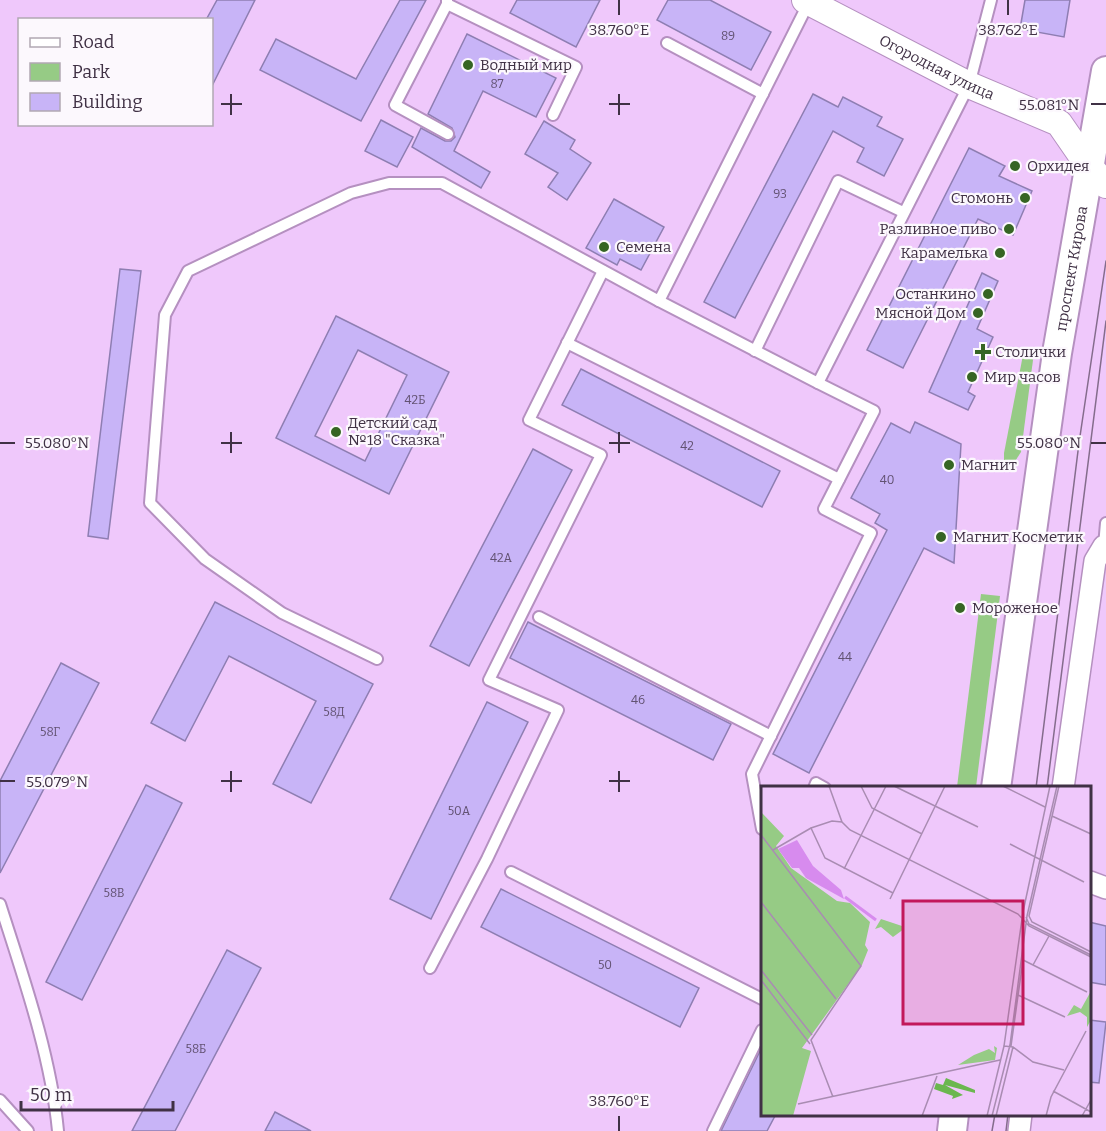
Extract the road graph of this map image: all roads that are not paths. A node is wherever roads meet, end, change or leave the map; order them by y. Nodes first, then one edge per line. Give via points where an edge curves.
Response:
1 (991, 0) edge
2 (807, 1) edge
3 (447, 2) edge
4 (667, 43) dead end
5 (1106, 71) edge
6 (969, 84) junction
7 (763, 94) junction
8 (553, 115) dead end
9 (448, 134) dead end
10 (1097, 175) edge
11 (903, 212) junction
12 (603, 271) junction
13 (659, 301) junction
14 (567, 343) junction
15 (755, 351) junction
16 (818, 383) junction
17 (839, 479) junction
18 (1106, 523) edge
19 (1105, 547) edge
20 (539, 617) dead end
21 (377, 659) dead end
22 (771, 736) junction
23 (996, 786) edge
24 (1063, 786) edge
25 (761, 824) edge
26 (511, 872) dead end
27 (1091, 883) edge
28 (1106, 888) edge
29 (0, 904) edge
30 (430, 969) dead end
31 (761, 998) edge
32 (761, 1032) edge
33 (0, 1100) edge
34 (954, 1116) edge
35 (1021, 1116) edge
36 (28, 1131) edge
37 (58, 1131) edge
38 (713, 1131) edge
39 (952, 1131) edge
40 (1019, 1131) edge

1 - 6 lane
2 - 6 street, Огородная улица
2 - 7 lane
3 - 8 lane via 576,67
3 - 9 lane via 395,105
4 - 7 lane
5 - 10 main road, проспект Кирова
6 - 10 street, Огородная улица via 1059,123
6 - 11 lane
7 - 13 lane
10 - 23 main road, проспект Кирова via 1057,353
11 - 15 lane via 838,181
11 - 16 lane
12 - 13 lane
12 - 14 lane
12 - 21 lane via 442,183 389,183 351,193 188,271 165,315 150,504 205,559 282,613
13 - 15 lane
14 - 17 lane
14 - 30 lane via 529,420 601,455 489,680 558,710
15 - 16 lane
16 - 17 lane via 873,411
17 - 22 lane via 824,509 871,533
18 - 19 lane
19 - 24 street via 1095,561
20 - 22 lane
22 - 25 lane via 752,774
26 - 31 lane
27 - 28 street
29 - 37 lane via 25,980 56,1105
32 - 38 lane
33 - 36 lane
34 - 39 main road
35 - 40 street

